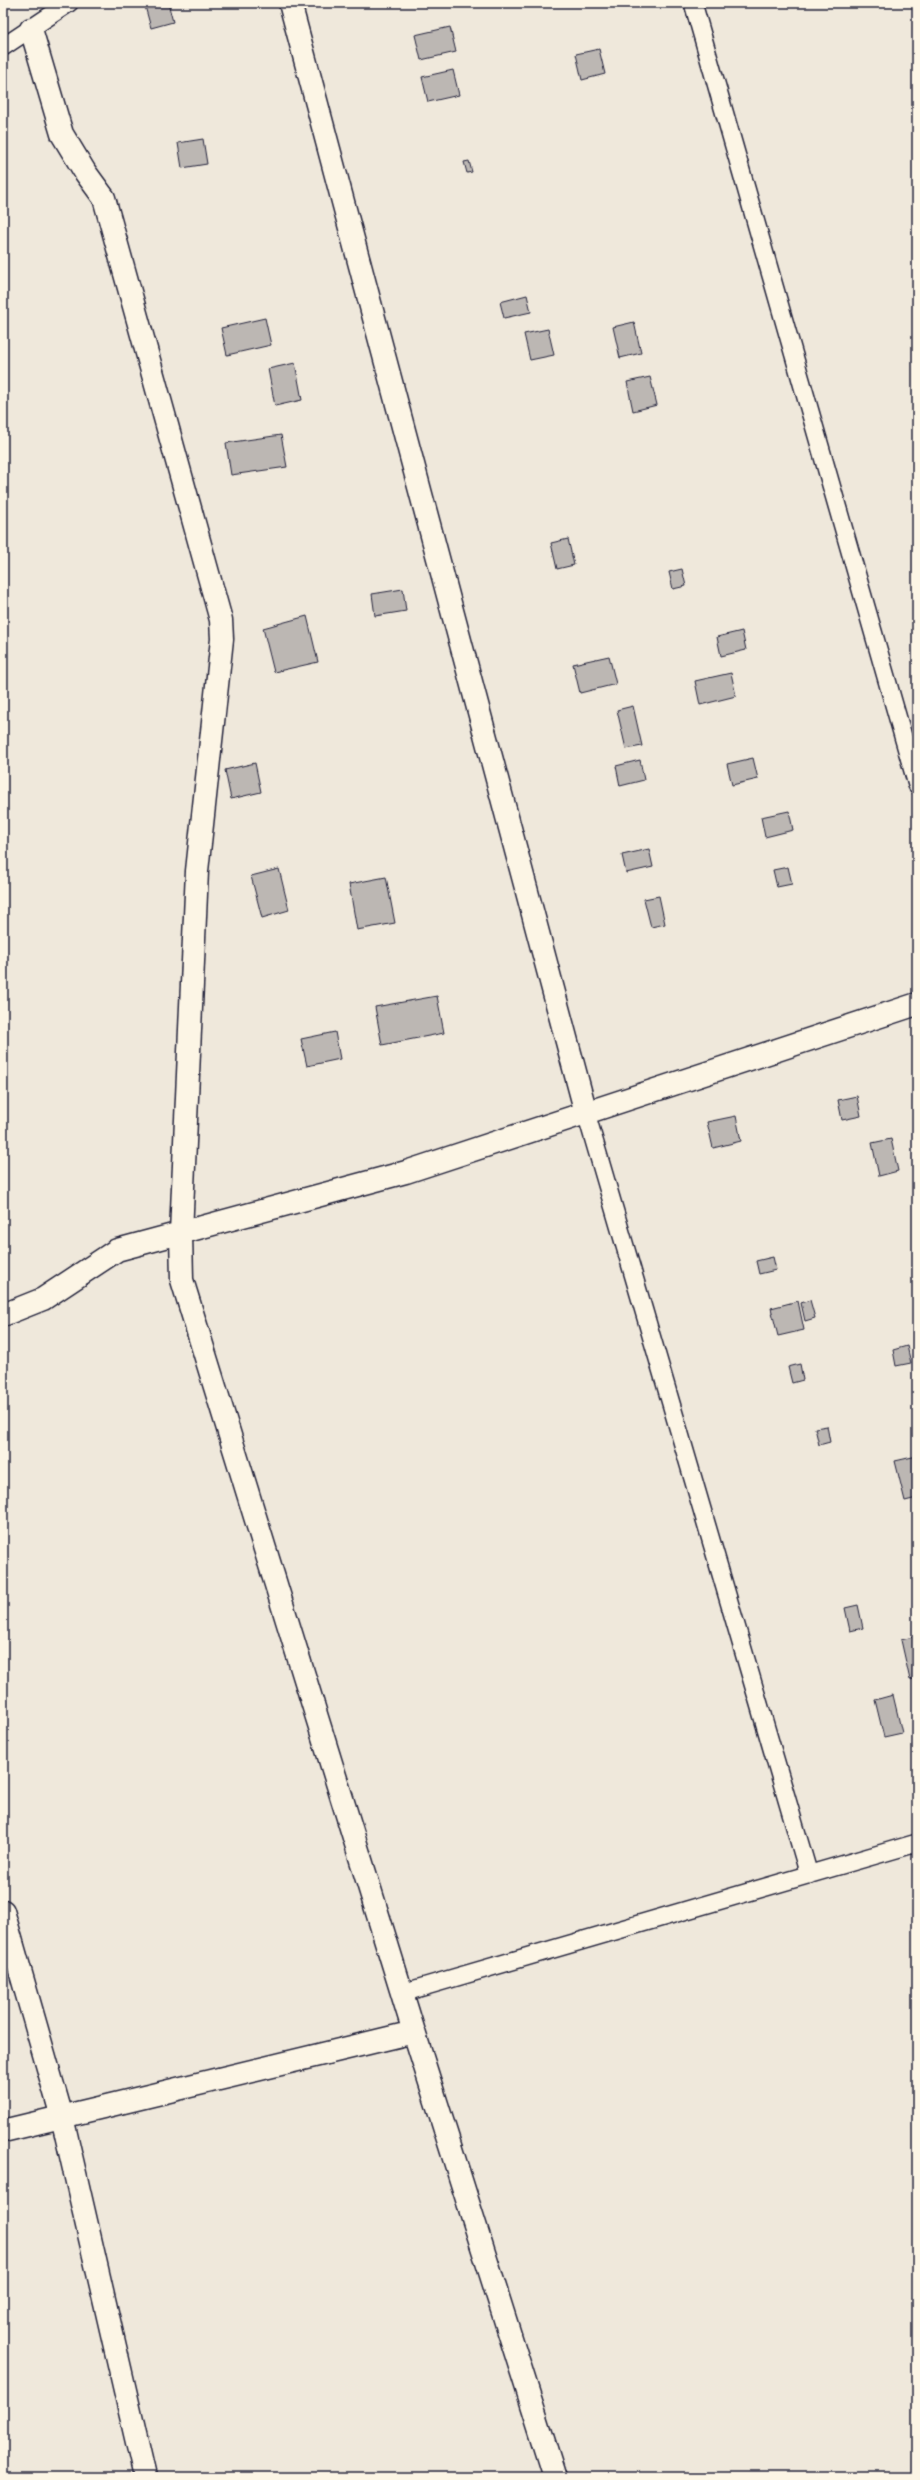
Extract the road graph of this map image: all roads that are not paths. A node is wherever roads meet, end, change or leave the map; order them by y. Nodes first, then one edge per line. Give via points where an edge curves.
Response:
1 (69, 3) edge
2 (290, 3) edge
3 (693, 3) edge
4 (31, 29) junction
5 (3, 47) edge
6 (917, 785) edge
7 (917, 1004) edge
8 (586, 1114) junction
9 (181, 1233) junction
10 (3, 1315) edge
11 (917, 1843) edge
12 (809, 1875) junction
13 (3, 1911) edge
14 (402, 1992) junction
15 (414, 2032) junction
16 (62, 2117) junction
17 (3, 2131) edge
18 (145, 2477) edge
19 (555, 2477) edge

1 - 4 lane
2 - 8 street
3 - 6 lane
4 - 5 lane
4 - 9 street via 62,134 104,198 221,620 222,639 197,870
7 - 8 street
8 - 9 street via 406,1172
8 - 12 lane
9 - 10 street via 117,1250 43,1299
9 - 14 street via 182,1280
11 - 12 lane
12 - 14 lane
13 - 16 street
14 - 15 street
15 - 16 street
15 - 19 street
16 - 17 street
16 - 18 street

